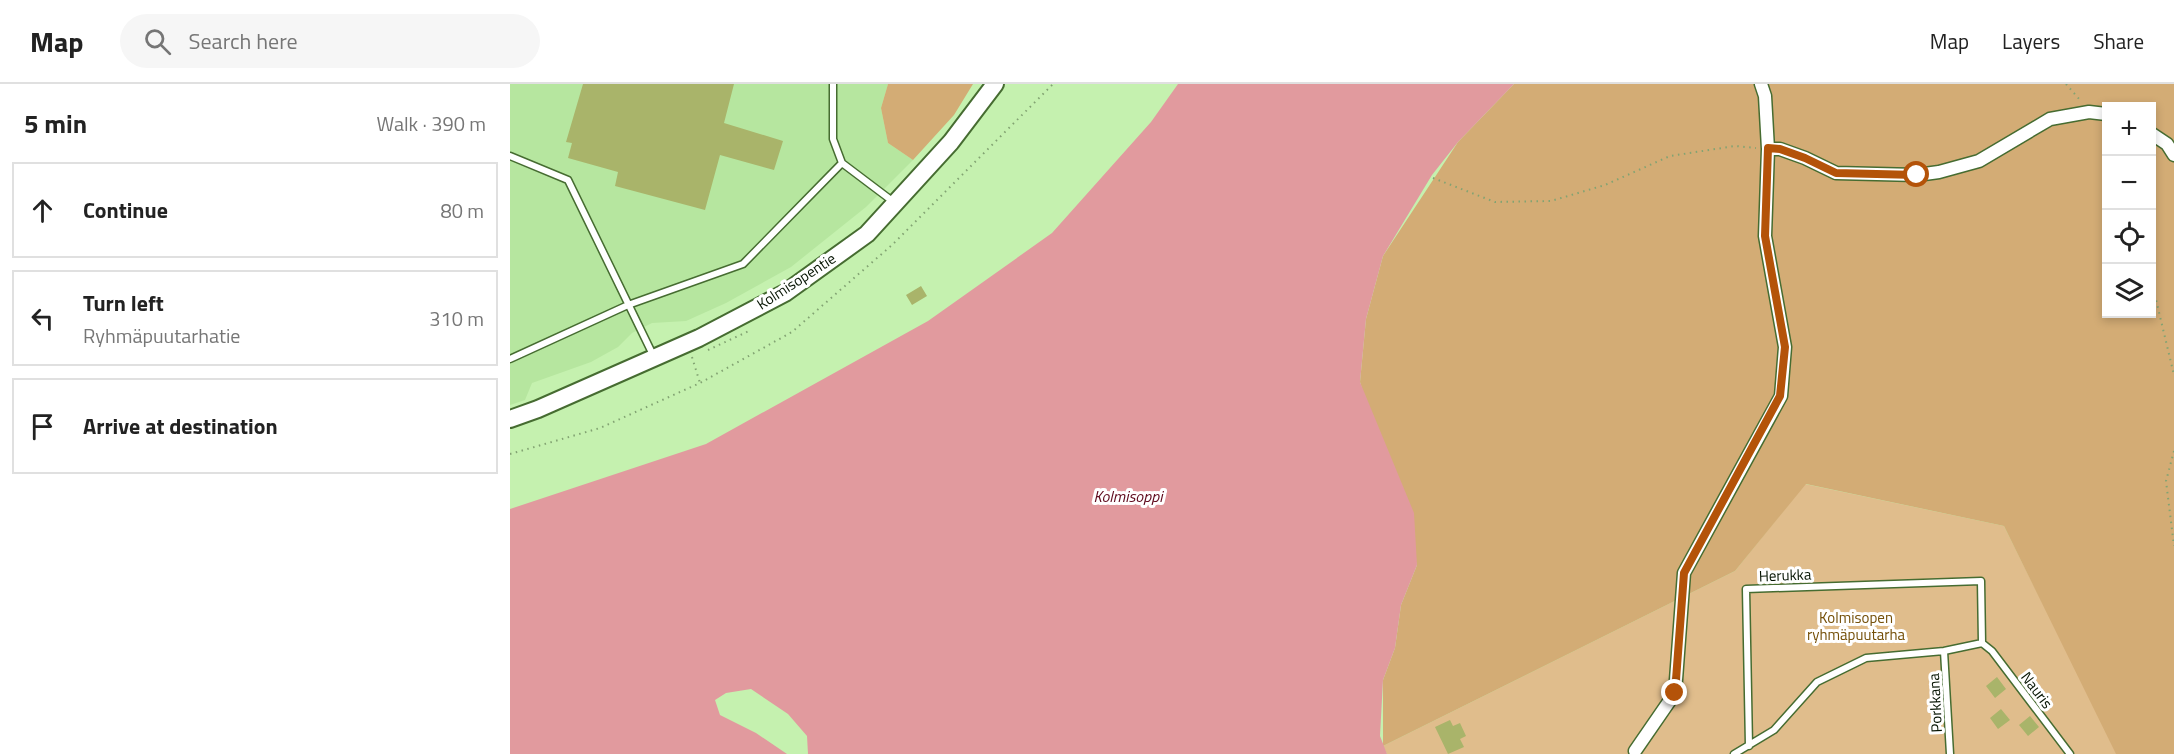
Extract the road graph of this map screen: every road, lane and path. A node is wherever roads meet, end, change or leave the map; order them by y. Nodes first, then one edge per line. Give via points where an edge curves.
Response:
1 (833, 84) edge
2 (995, 84) edge
3 (1761, 84) edge
4 (2066, 84) edge
5 (2089, 112) junction
6 (2102, 114) edge
7 (2156, 137) edge
8 (1768, 148) junction
9 (2174, 155) edge
10 (510, 156) edge
11 (842, 163) junction
12 (1433, 178) dead end
13 (895, 203) junction
14 (2156, 303) edge
15 (628, 305) junction
16 (749, 332) dead end
17 (703, 352) dead end
18 (692, 357) dead end
19 (654, 358) junction
20 (510, 359) edge
21 (2174, 375) edge
22 (700, 383) dead end
23 (510, 419) edge
24 (2174, 451) edge
25 (2174, 546) edge
26 (1982, 643) junction
27 (1944, 651) junction
28 (1749, 746) junction
29 (1636, 753) edge
30 (1734, 754) edge
31 (1950, 754) edge
32 (2070, 754) edge

1 - 11 lane via 833,139
2 - 13 main road, Kolmisopentie via 951,142
3 - 8 street
4 - 5 path
5 - 6 street
5 - 8 street via 2050,119 1979,161 1917,175 1836,173 1805,158
7 - 9 street
8 - 12 path via 1735,146 1670,156 1605,185 1551,201 1495,202
8 - 29 street via 1765,236 1785,347 1780,396 1684,573 1675,693
10 - 15 lane via 568,180
11 - 13 lane
11 - 15 lane via 743,264
13 - 19 main road, Kolmisopentie via 867,234 785,293
14 - 21 path
15 - 19 lane
15 - 20 lane
16 - 17 path
18 - 22 path
19 - 23 main road, Kolmisopentie
24 - 25 path via 2166,481
26 - 27 lane
26 - 28 lane, Herukka via 1981,580 1746,589
26 - 32 lane, Nauris
27 - 28 lane via 1866,658 1817,682 1774,730
27 - 31 lane, Porkkana
28 - 30 lane

